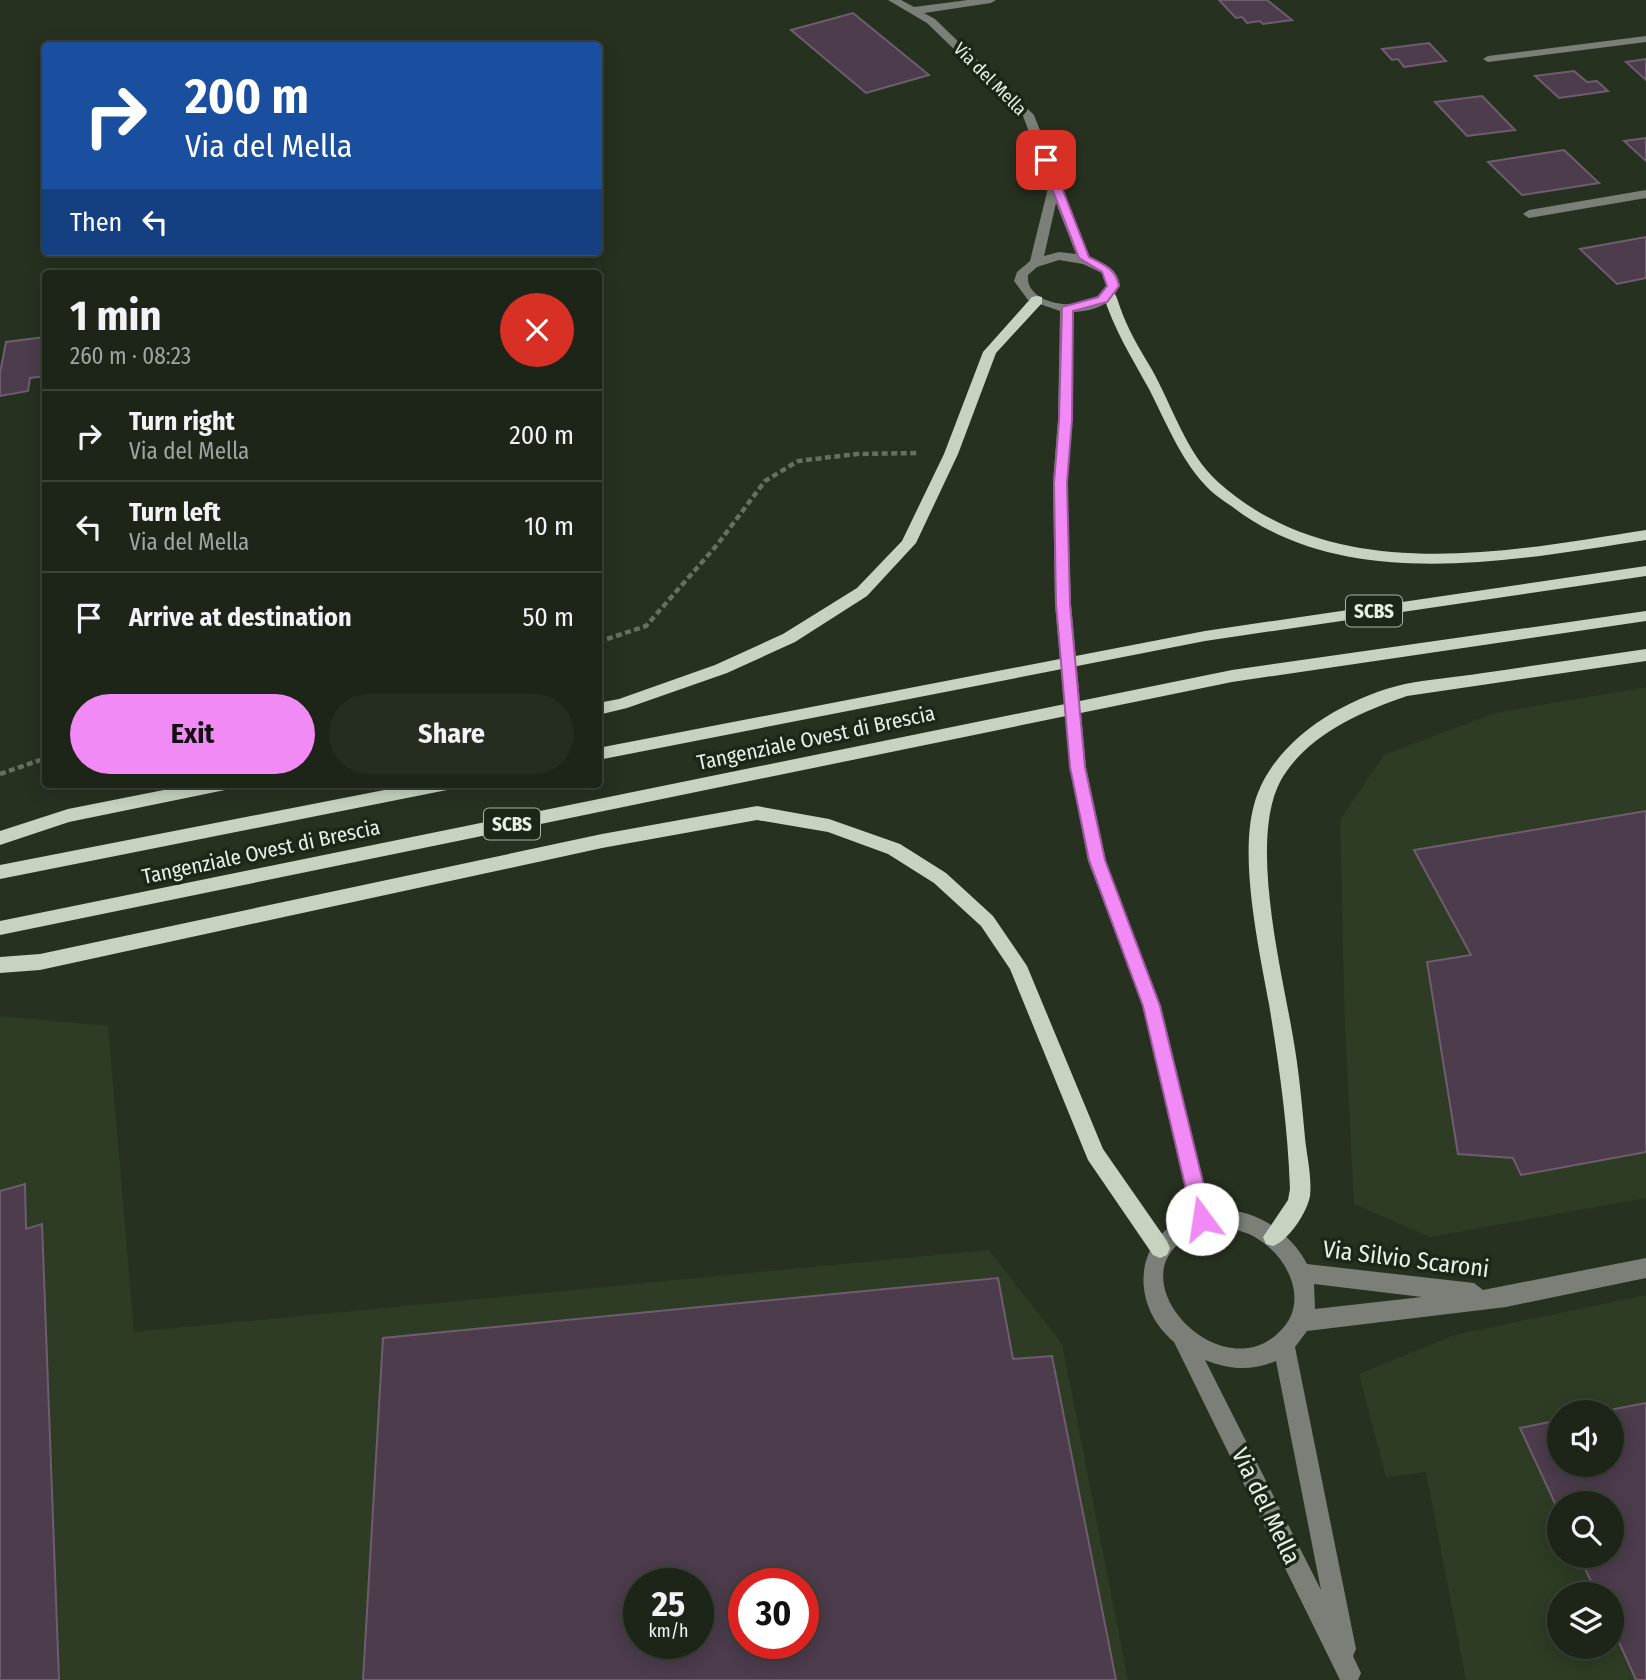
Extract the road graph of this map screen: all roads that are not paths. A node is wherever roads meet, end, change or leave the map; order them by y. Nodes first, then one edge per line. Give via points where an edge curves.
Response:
1 (893, 0) edge
2 (991, 0) edge
3 (912, 11) junction
4 (1646, 39) edge
5 (1488, 59) dead end
6 (1055, 183) junction
7 (1646, 194) edge
8 (1529, 214) dead end
9 (1084, 258) junction
10 (1036, 261) junction
11 (1109, 294) junction
12 (1037, 300) junction
13 (1068, 307) junction
14 (1646, 535) edge
15 (1646, 571) edge
16 (1646, 616) edge
17 (1646, 655) edge
18 (602, 708) edge
19 (602, 753) edge
20 (205, 788) edge
21 (427, 788) edge
22 (0, 838) edge
23 (0, 872) edge
24 (0, 928) edge
25 (0, 965) edge
26 (1202, 1219) junction
27 (1273, 1237) junction
28 (1160, 1248) junction
29 (1646, 1268) edge
30 (1301, 1273) junction
31 (1506, 1297) junction
32 (1302, 1321) junction
33 (1183, 1338) junction
34 (1284, 1345) junction
35 (1350, 1676) edge

1 - 3 street, Via del Mella
2 - 3 street
3 - 6 street, Via del Mella via 931,22 1028,116
4 - 5 street
6 - 9 street, Via del Mella
6 - 10 street
7 - 8 street
9 - 10 street via 1059,256
9 - 11 street via 1112,278
10 - 12 street via 1026,267 1021,284
11 - 13 street via 1092,304
11 - 14 main road via 1116,320 1193,460 1212,484 1271,527 1309,542 1412,559 1521,554
12 - 13 street
12 - 18 main road via 990,352 951,454 908,543 862,592 789,638 721,669
13 - 26 street via 1060,496 1063,604 1077,767 1097,860 1152,1006
15 - 19 main road, Tangenziale Ovest di Brescia / SCBS via 1205,636
16 - 24 main road, Tangenziale Ovest di Brescia / SCBS via 1231,676
17 - 27 main road via 1405,690 1337,719 1304,741 1283,765 1265,796 1258,843 1265,927 1294,1111 1299,1200
20 - 22 main road via 68,816
21 - 23 main road, Tangenziale Ovest di Brescia
25 - 28 main road via 40,962 603,841 757,813 830,827 894,849 940,878 987,920 1018,966 1095,1154
26 - 27 street via 1250,1224
26 - 28 street via 1178,1230
27 - 30 street
28 - 33 street via 1153,1270 1154,1294 1165,1318
29 - 31 street, Via Silvio Scaroni
30 - 31 street, Via Silvio Scaroni
30 - 32 street via 1306,1297
31 - 32 street, Via Silvio Scaroni
32 - 34 street
33 - 34 street via 1208,1352 1235,1359 1261,1356
33 - 35 street, Via del Mella
34 - 35 street, Via del Mella

